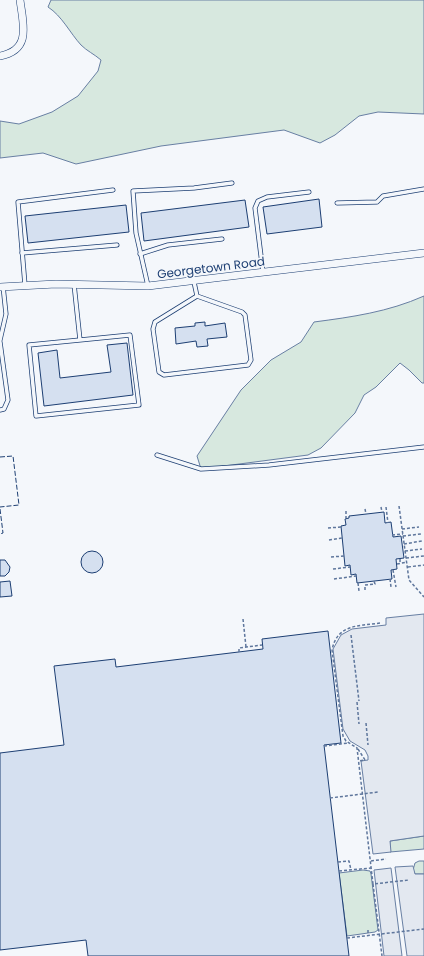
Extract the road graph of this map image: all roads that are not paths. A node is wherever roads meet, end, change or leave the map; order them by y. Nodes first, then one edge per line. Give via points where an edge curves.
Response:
1 (20, 0) edge
2 (0, 56) edge
3 (232, 184) dead end
4 (424, 188) edge
5 (113, 190) dead end
6 (309, 192) dead end
7 (337, 202) dead end
8 (222, 240) dead end
9 (117, 245) dead end
10 (22, 253) junction
11 (424, 253) edge
12 (140, 254) junction
13 (263, 273) junction
14 (194, 282) junction
15 (74, 284) junction
16 (25, 285) junction
17 (148, 286) junction
18 (2, 287) edge
19 (197, 296) junction
20 (0, 338) edge
21 (80, 340) junction
22 (0, 410) edge
23 (424, 447) edge
24 (157, 455) dead end

1 - 2 street via 23,39 12,53
3 - 12 lane via 133,191
4 - 7 lane via 383,196 377,202
5 - 10 lane via 18,202
6 - 13 lane via 267,197 258,201 255,208
8 - 12 lane via 168,245
9 - 10 lane
10 - 16 lane
11 - 13 street, Georgetown Road
12 - 17 lane
13 - 14 street, Georgetown Road
14 - 17 street, Georgetown Road
14 - 19 lane
15 - 16 street, Georgetown Road
15 - 17 street, Georgetown Road
15 - 21 lane
16 - 18 street, Georgetown Road
18 - 20 lane via 6,314
19 - 19 lane via 242,312 245,316 251,360 248,365 164,375 159,372 153,329 155,322
20 - 22 lane via 8,400 4,409
21 - 21 lane via 130,335 139,405 36,416 29,346
23 - 24 lane via 270,465 201,469

